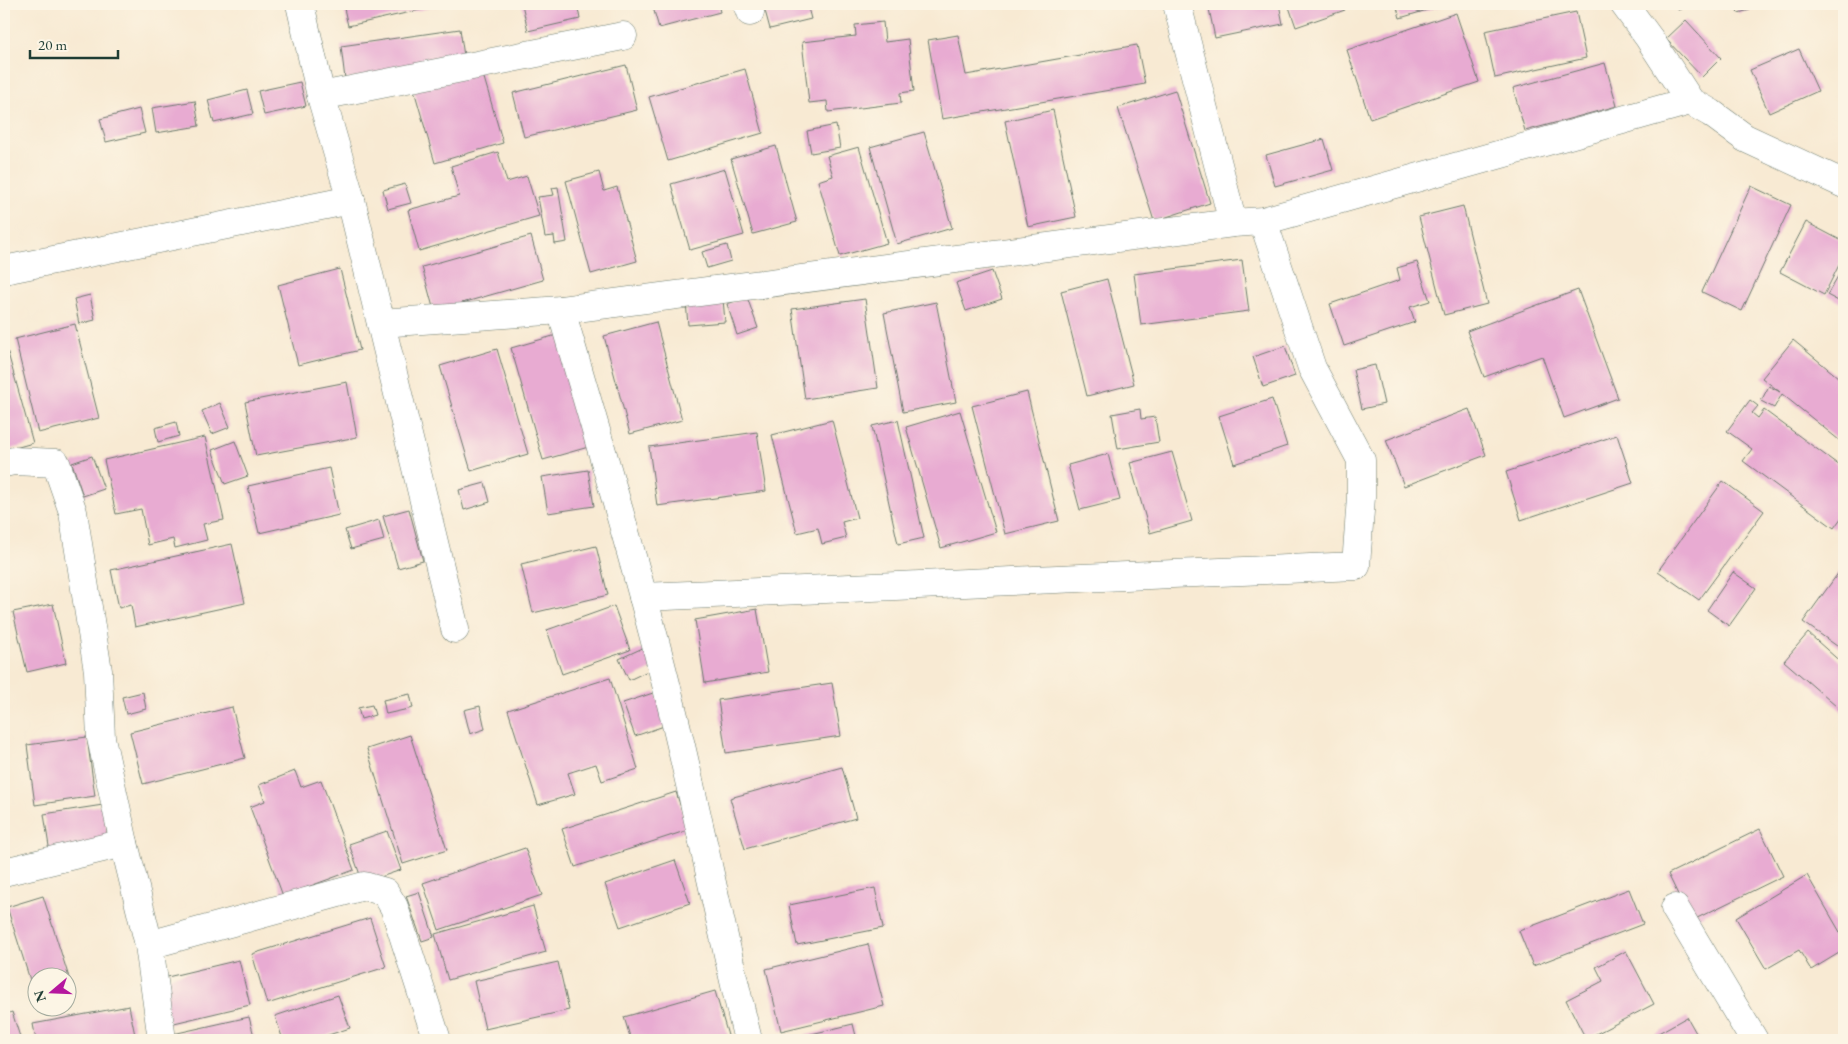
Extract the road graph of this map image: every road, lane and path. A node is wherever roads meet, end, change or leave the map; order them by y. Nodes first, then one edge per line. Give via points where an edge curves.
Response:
1 (300, 4) edge
2 (1177, 4) edge
3 (1624, 4) edge
4 (623, 36) dead end
5 (321, 96) junction
6 (1690, 101) junction
7 (1844, 184) edge
8 (351, 200) junction
9 (1263, 221) junction
10 (1233, 224) junction
11 (4, 270) edge
12 (561, 310) junction
13 (382, 323) junction
14 (4, 463) edge
15 (643, 597) junction
16 (456, 629) dead end
17 (124, 843) junction
18 (4, 872) edge
19 (1675, 908) dead end
20 (149, 945) junction
21 (162, 1040) edge
22 (437, 1040) edge
23 (748, 1040) edge
24 (1754, 1040) edge

1 - 5 street
2 - 10 street
3 - 6 street
4 - 5 street
5 - 8 street
6 - 7 street via 1745,138
6 - 9 street
8 - 11 street
8 - 13 street
9 - 10 street
9 - 15 street via 1312,368 1361,460 1356,566
10 - 12 street
12 - 13 street
12 - 15 street
13 - 16 street
14 - 17 street via 56,464 73,512 98,671 102,738
15 - 23 street
17 - 18 street
17 - 20 street
19 - 24 street
20 - 21 street
20 - 22 street via 364,886 385,892 394,907

